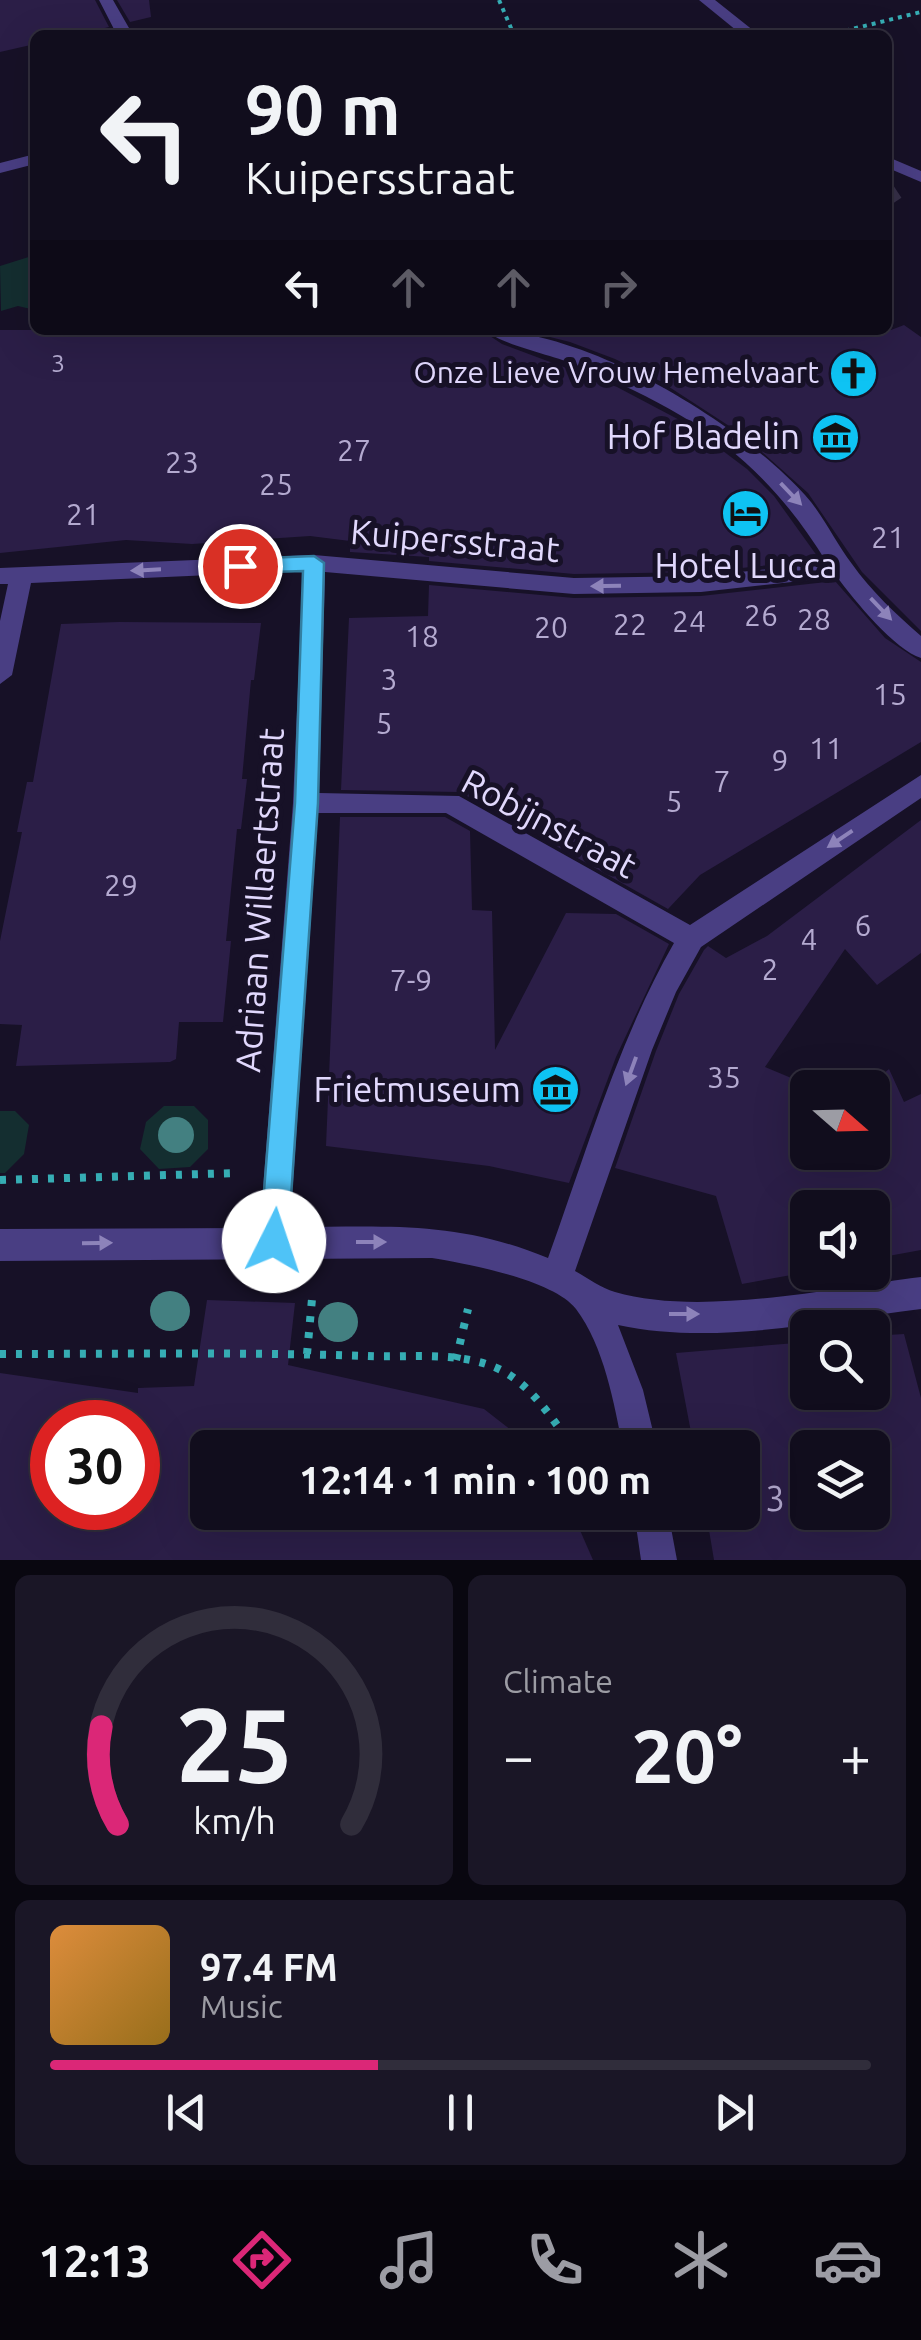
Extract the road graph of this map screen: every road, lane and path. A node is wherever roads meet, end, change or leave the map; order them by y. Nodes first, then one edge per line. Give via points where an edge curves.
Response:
1 (106, 0) edge
2 (500, 0) edge
3 (706, 0) edge
4 (921, 12) edge
5 (122, 30) edge
6 (512, 30) edge
7 (744, 30) edge
8 (848, 30) edge
9 (30, 161) edge
10 (892, 164) edge
11 (0, 168) edge
12 (921, 177) edge
13 (902, 188) dead end
14 (510, 335) edge
15 (314, 563) junction
16 (842, 569) junction
17 (10, 576) edge
18 (921, 649) edge
19 (0, 675) edge
20 (921, 785) edge
21 (306, 803) junction
22 (692, 939) junction
23 (243, 1173) dead end
24 (0, 1180) edge
25 (274, 1241) junction
26 (0, 1245) edge
27 (556, 1278) junction
28 (921, 1294) edge
29 (312, 1299) dead end
30 (588, 1300) junction
31 (468, 1309) dead end
32 (0, 1354) edge
33 (307, 1354) junction
34 (456, 1360) junction
35 (561, 1430) edge
36 (637, 1430) edge
37 (654, 1530) edge
38 (659, 1560) edge

1 - 5 street
2 - 6 path
3 - 7 street
4 - 8 path
9 - 11 street
10 - 12 street
12 - 13 street
14 -> 16 street via 623,378 722,433 798,500
16 -> 15 street, Kuipersstraat via 701,584 574,586
15 -> 17 street, Kuipersstraat
15 - 21 street, Adriaan Willaertstraat
16 -> 18 street
17 - 19 street
20 -> 22 street
21 - 22 street, Robijnstraat via 450,802
21 - 25 street, Adriaan Willaertstraat
22 -> 27 street via 638,1050
23 - 24 path
26 -> 25 street
25 -> 27 street via 432,1242 481,1250
27 - 30 street
30 -> 28 street via 630,1312 701,1314
29 - 33 path
30 - 36 street via 613,1345
31 - 34 path
32 - 33 path
33 - 34 path
34 - 35 path via 492,1366 520,1384
37 - 38 street

